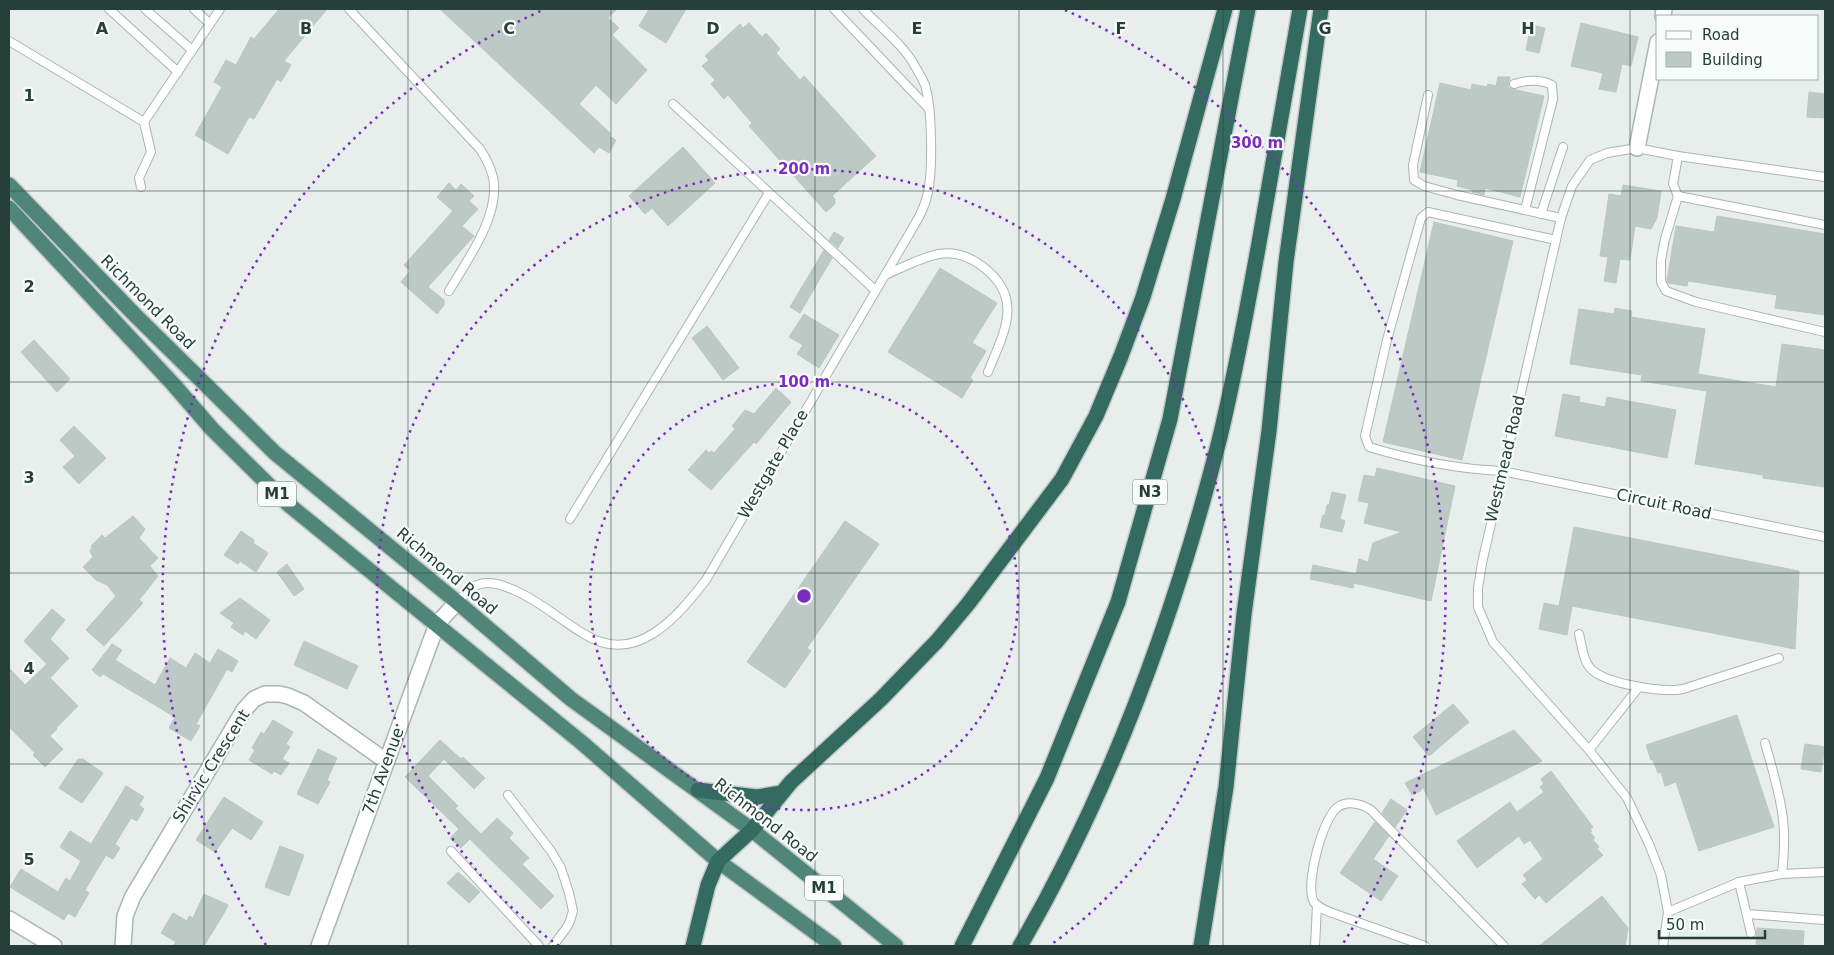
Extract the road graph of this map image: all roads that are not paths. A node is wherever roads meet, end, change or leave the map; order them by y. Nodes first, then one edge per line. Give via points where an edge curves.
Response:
1 (109, 9) edge
2 (145, 9) edge
3 (194, 9) edge
4 (220, 9) edge
5 (349, 9) edge
6 (834, 9) edge
7 (862, 9) edge
8 (1225, 9) edge
9 (1248, 9) edge
10 (1300, 9) edge
11 (1321, 9) edge
12 (210, 24) junction
13 (9, 41) edge
14 (192, 50) junction
15 (1656, 52) edge
16 (178, 72) junction
17 (1514, 84) dead end
18 (1428, 95) dead end
19 (673, 104) dead end
20 (929, 110) junction
21 (144, 122) junction
22 (1562, 148) dead end
23 (1637, 148) junction
24 (1678, 156) junction
25 (1825, 177) edge
26 (9, 185) edge
27 (141, 186) dead end
28 (769, 193) junction
29 (1678, 196) junction
30 (9, 208) edge
31 (1525, 210) junction
32 (1541, 214) junction
33 (1561, 218) junction
34 (1825, 225) edge
35 (1556, 240) junction
36 (885, 275) junction
37 (875, 290) junction
38 (449, 291) dead end
39 (1825, 332) edge
40 (988, 372) dead end
41 (1502, 471) junction
42 (570, 519) dead end
43 (1825, 537) edge
44 (457, 602) junction
45 (437, 624) junction
46 (1580, 634) dead end
47 (1779, 658) dead end
48 (1639, 687) junction
49 (1765, 743) dead end
50 (1589, 750) junction
51 (386, 762) junction
52 (698, 790) junction
53 (781, 793) junction
54 (508, 794) dead end
55 (752, 830) junction
56 (451, 851) dead end
57 (718, 861) junction
58 (1825, 872) edge
59 (1782, 874) junction
60 (1739, 882) junction
61 (1317, 904) junction
62 (1668, 912) junction
63 (1746, 914) junction
64 (9, 920) edge
65 (1825, 920) edge
66 (1751, 933) dead end
67 (54, 946) edge
68 (123, 946) edge
69 (319, 946) edge
70 (539, 946) edge
71 (552, 946) edge
72 (693, 946) edge
73 (834, 946) edge
74 (896, 946) edge
75 (962, 946) edge
76 (1020, 946) edge
77 (1201, 946) edge
78 (1315, 946) edge
79 (1425, 946) edge
80 (1504, 946) edge
81 (1664, 946) edge

1 - 16 lane
2 - 14 lane
3 - 12 lane
4 - 12 lane
5 - 38 lane via 480,149 488,163 494,191 490,212 478,241
6 - 20 lane
7 - 20 lane, Westgate Place via 905,51 916,67 925,85
8 - 53 highway via 1143,297 1096,416 1062,479 980,590 937,641
9 - 75 highway, N3 via 1170,419 1118,602 1047,778
10 - 76 highway via 1243,329 1219,440 1193,537 1164,630 1091,811
11 - 77 highway via 1286,262 1226,787
12 - 14 lane
13 - 21 lane
14 - 16 lane
15 - 23 street
16 - 21 lane
17 - 31 lane via 1546,81 1552,85 1553,100
18 - 31 lane via 1413,165 1414,180 1457,195
19 - 28 lane
20 - 36 lane, Westgate Place via 931,165 928,192 922,212
21 - 27 lane via 151,152 139,178
22 - 32 lane
23 - 24 lane, Westmead Road
23 - 33 lane, Westmead Road via 1607,153 1590,160 1572,186
24 - 25 lane, Westmead Road
24 - 29 lane via 1673,184
26 - 44 highway, Richmond Road / M1 via 275,453
28 - 37 lane
28 - 42 lane
29 - 34 lane
29 - 39 lane via 1661,260 1661,282 1666,291 1696,302
30 - 45 highway, M1 via 255,473 289,505
31 - 32 lane
32 - 33 lane
33 - 35 lane, Westmead Road
35 - 41 lane, Westmead Road
35 - 41 lane, Circuit Road via 1428,212 1421,218 1387,340 1365,436 1369,447 1464,469
36 - 37 lane, Westgate Place
36 - 40 lane via 932,256 947,254 974,260 997,279 1007,298 1008,313
37 - 44 lane, Westgate Place via 706,580 671,621 635,642 606,644 586,636 529,597 498,584 476,585
41 - 43 lane, Circuit Road
41 - 50 lane, Westmead Road via 1482,563 1478,607 1493,642
44 - 45 street, 7th Avenue
44 - 52 highway, Richmond Road / M1 via 571,698
45 - 51 street, 7th Avenue
45 - 57 highway, M1 via 581,742
46 - 48 lane via 1586,661 1592,670
47 - 48 lane via 1683,689
48 - 50 lane
49 - 59 lane via 1783,818
50 - 62 lane, Westmead Road via 1627,798 1650,844 1661,875
51 - 68 street, Shirvic Crescent via 304,703 279,694 265,694 254,699 244,710 132,896 125,916
51 - 69 street, 7th Avenue
52 - 53 highway via 757,797
52 - 55 highway, Richmond Road / M1
53 - 55 highway
54 - 71 lane via 551,851 569,893 573,911 570,921
55 - 57 highway
55 - 74 highway, Richmond Road / M1
56 - 70 lane
57 - 72 highway via 708,885
57 - 73 highway, M1
58 - 59 lane
59 - 60 lane
60 - 62 lane
60 - 63 lane
61 - 78 lane
61 - 79 lane via 1338,915
61 - 80 lane via 1311,895 1311,877 1331,814 1338,806 1360,804 1371,810
62 - 81 lane, Westmead Road
63 - 65 lane
63 - 66 lane
64 - 67 street

